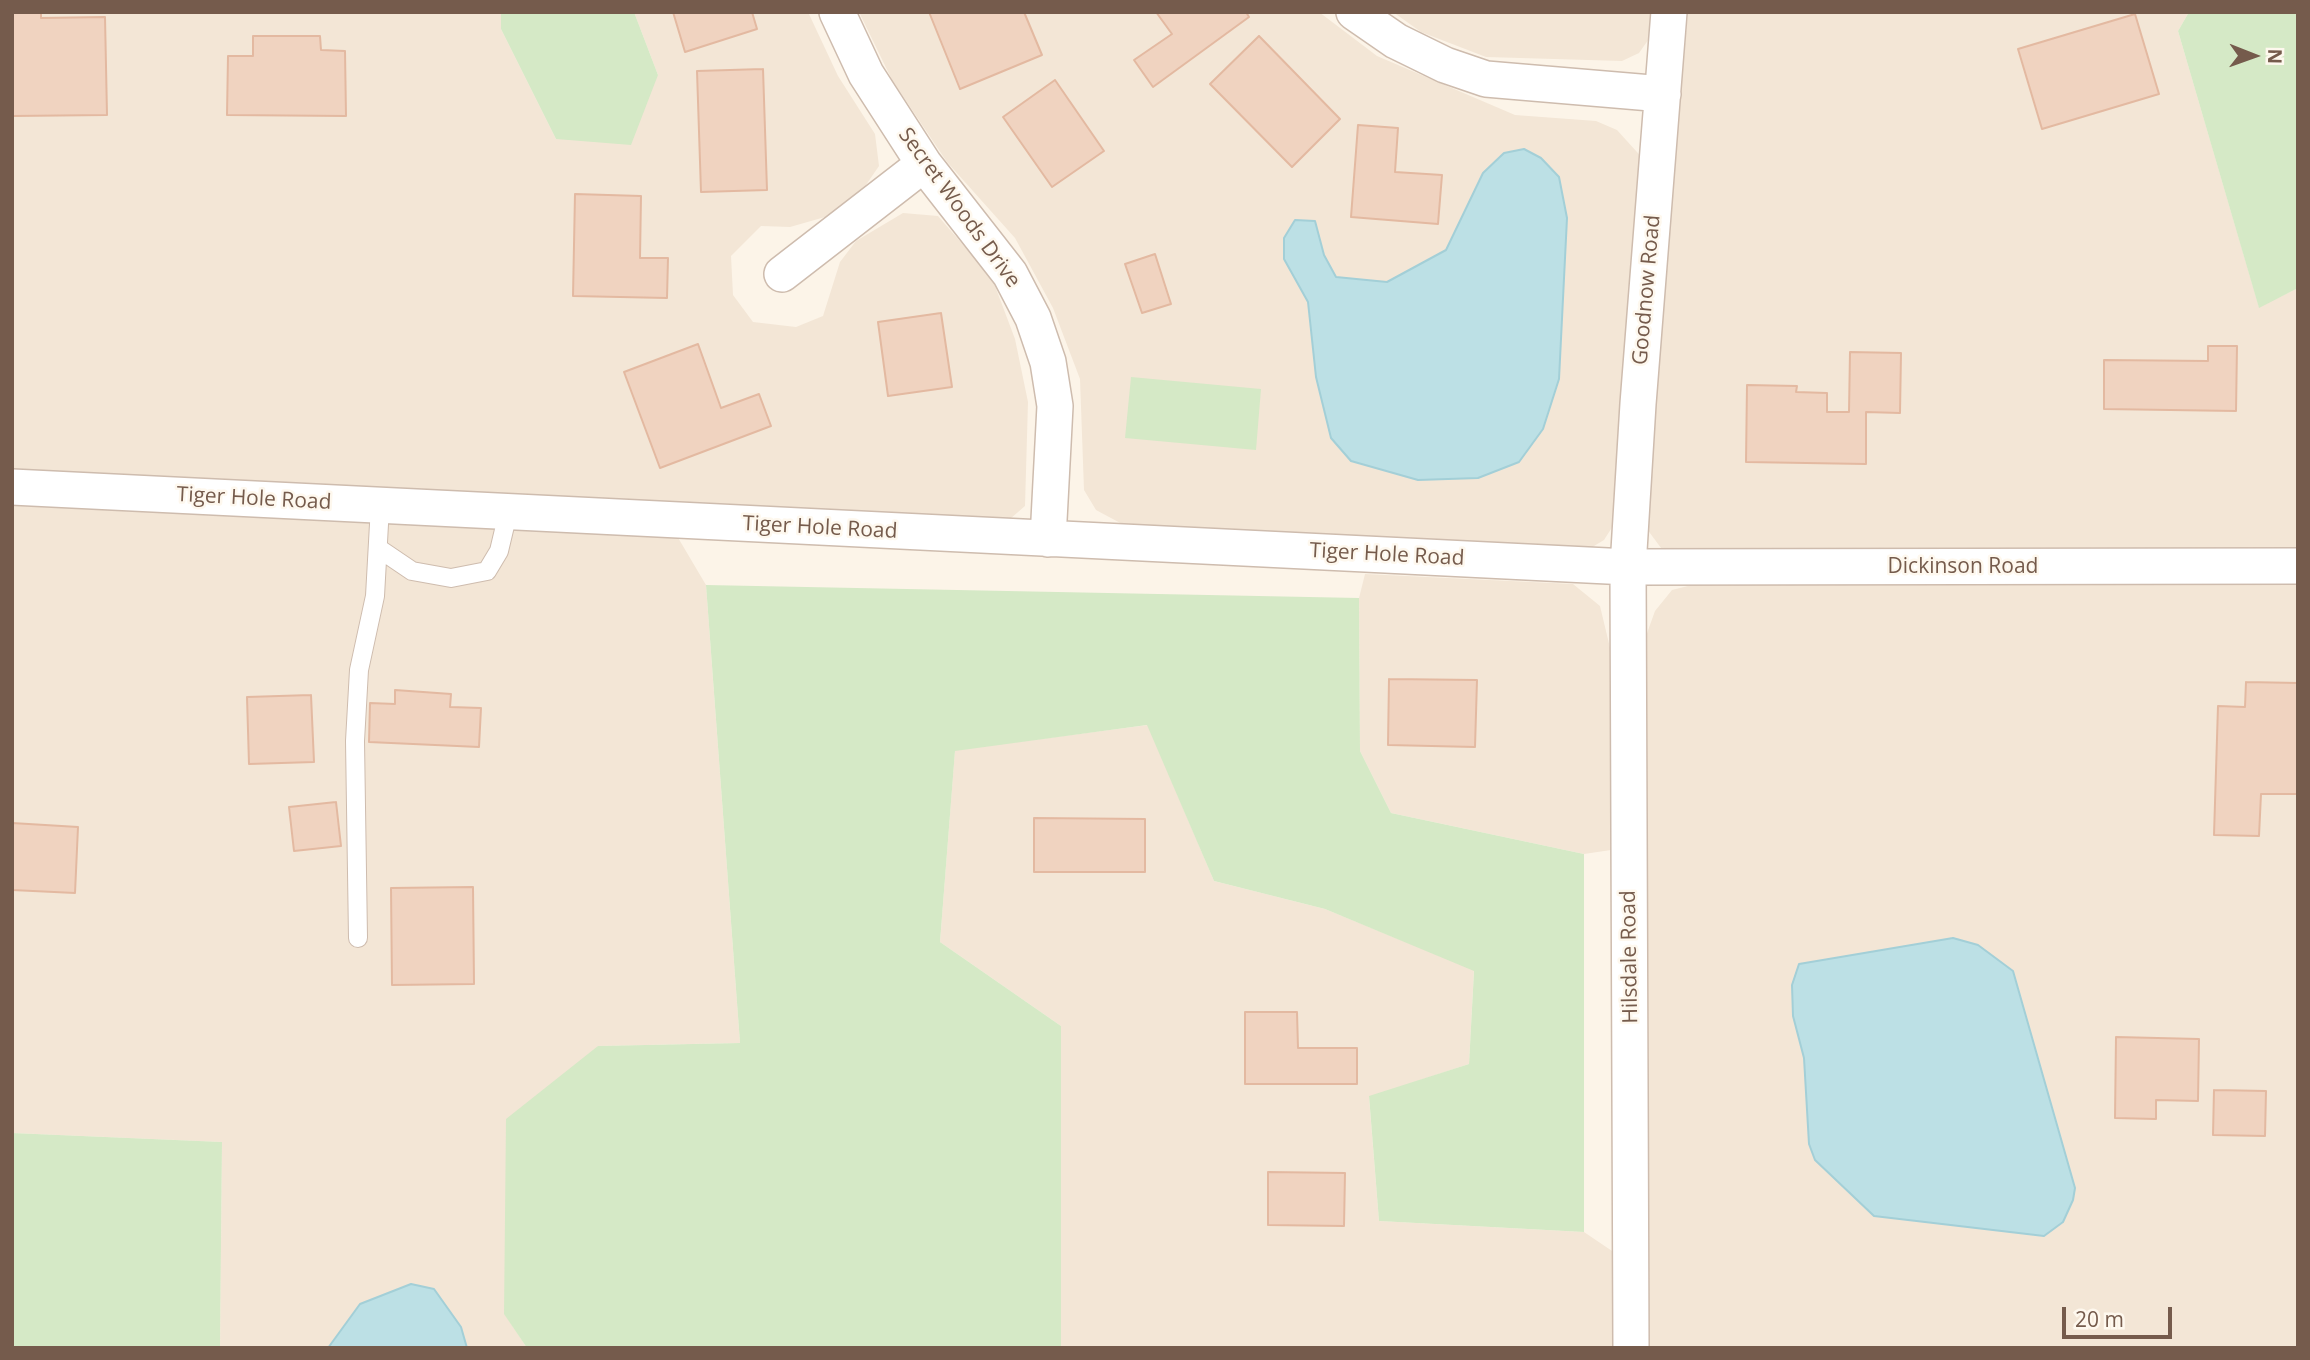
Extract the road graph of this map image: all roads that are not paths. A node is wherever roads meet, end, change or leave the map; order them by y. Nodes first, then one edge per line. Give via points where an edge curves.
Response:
1 (837, 12) edge
2 (1354, 12) edge
3 (1669, 12) edge
4 (1663, 94) junction
5 (924, 164) junction
6 (782, 274) dead end
7 (12, 487) edge
8 (380, 506) junction
9 (508, 513) junction
10 (1048, 539) junction
11 (378, 548) junction
12 (2298, 566) edge
13 (1628, 567) junction
14 (358, 938) dead end
15 (1631, 1348) edge

1 - 5 street, Secret Woods Drive via 866,74
2 - 4 street via 1395,41 1486,79
3 - 4 street, Goodnow Road
4 - 13 street, Goodnow Road
5 - 6 street
5 - 10 street, Secret Woods Drive via 1010,274 1033,318 1048,362 1055,405
7 - 8 street, Tiger Hole Road
8 - 9 street, Tiger Hole Road
8 - 11 lane
9 - 10 street, Tiger Hole Road
9 - 11 lane via 499,551 487,571 451,578 412,571
10 - 13 street, Tiger Hole Road
11 - 14 lane via 375,596 359,670 355,741
12 - 13 street, Dickinson Road
13 - 15 street, Hilsdale Road

